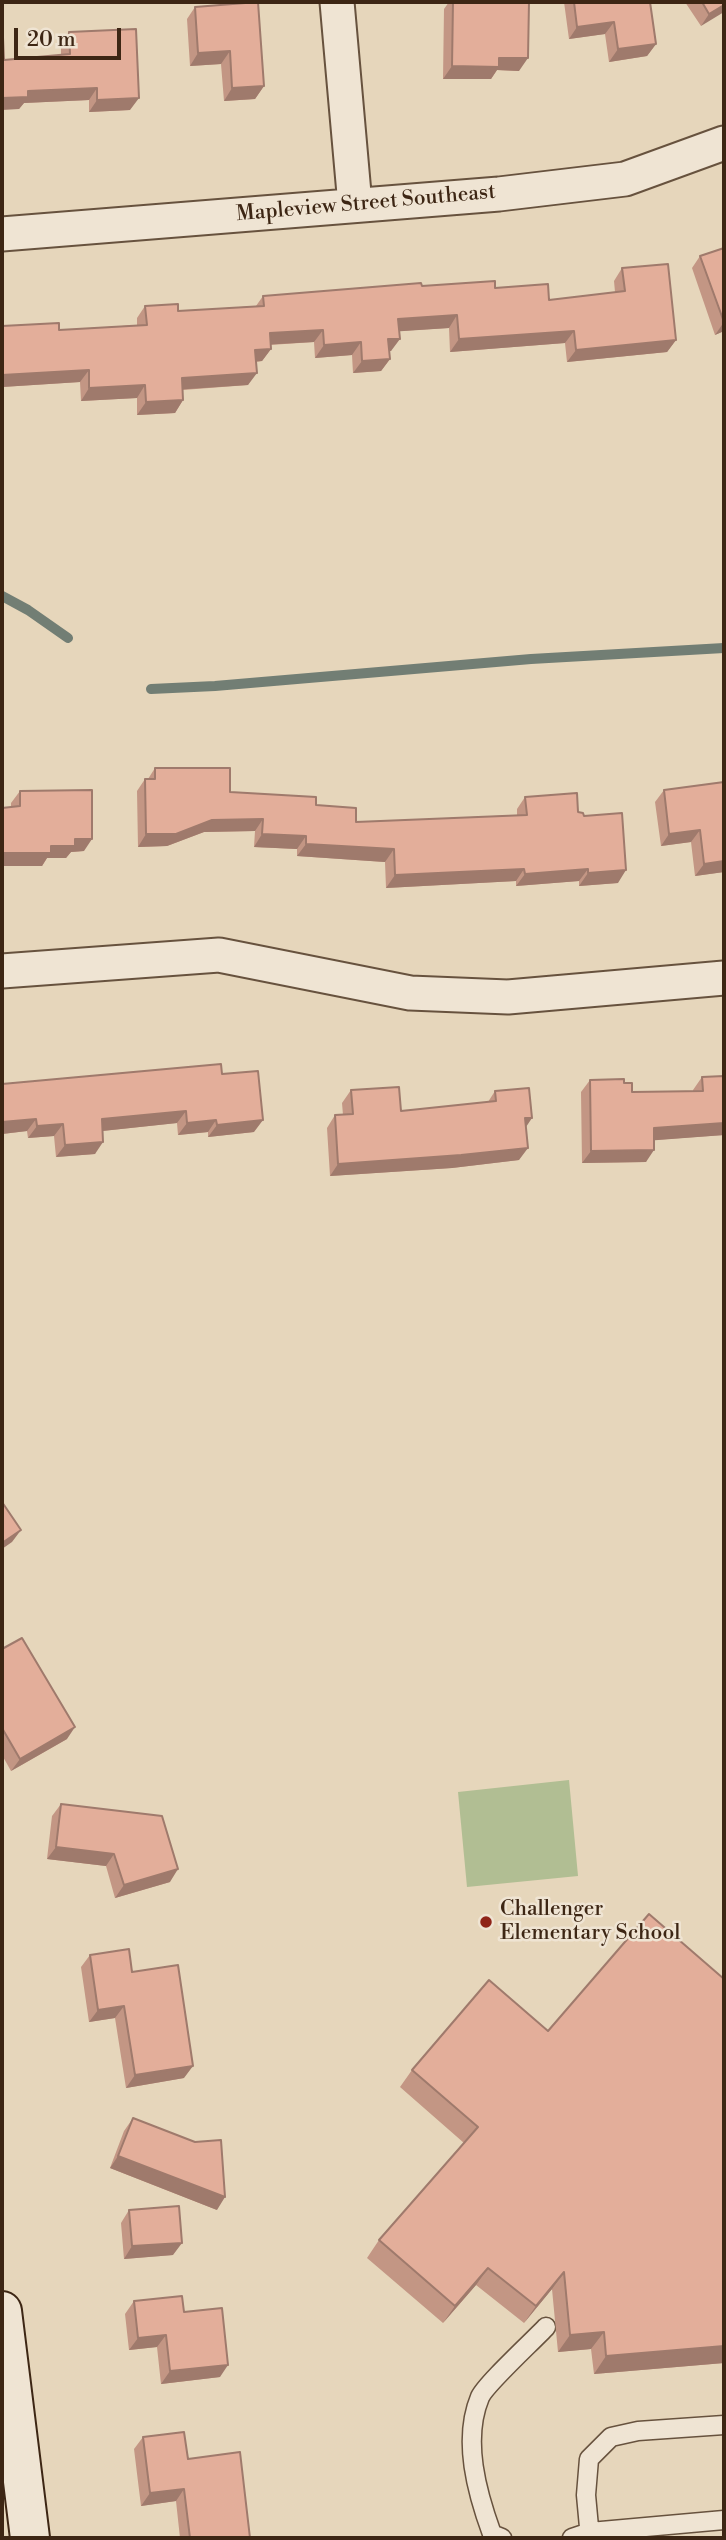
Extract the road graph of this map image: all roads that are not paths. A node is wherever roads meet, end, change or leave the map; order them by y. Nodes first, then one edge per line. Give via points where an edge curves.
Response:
1 (337, 2) edge
2 (724, 143) edge
3 (355, 205) junction
4 (2, 234) edge
5 (2, 971) edge
6 (724, 978) edge
7 (2, 2311) edge
8 (546, 2327) dead end
9 (724, 2425) edge
10 (724, 2520) edge
11 (590, 2535) edge
12 (30, 2538) edge
13 (502, 2538) edge
14 (572, 2538) edge

1 - 3 street
2 - 3 street, Mapleview Street Southeast via 625,179
3 - 4 street, Mapleview Street Southeast
5 - 6 street via 219,954 410,993 508,997
7 - 12 street
8 - 13 lane via 481,2395 471,2432 480,2499 492,2534
9 - 11 lane via 611,2437 589,2459
10 - 11 lane
11 - 14 lane

